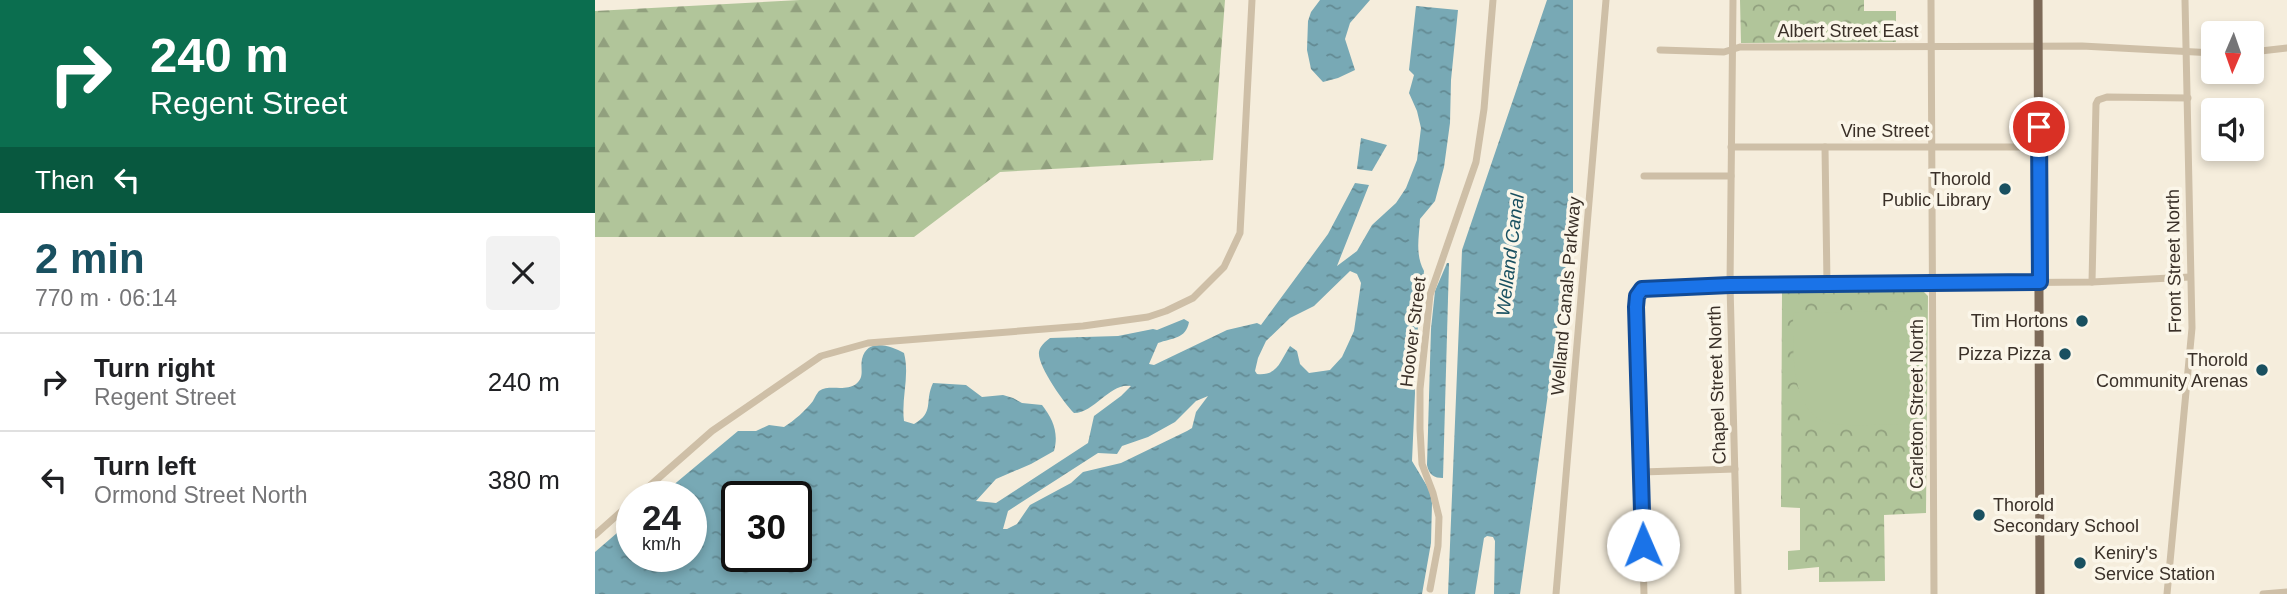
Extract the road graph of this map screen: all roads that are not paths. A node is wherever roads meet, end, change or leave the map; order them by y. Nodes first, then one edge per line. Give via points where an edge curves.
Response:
1 (1252, 0) edge
2 (1493, 0) edge
3 (1606, 0) edge
4 (1733, 0) edge
5 (1931, 0) edge
6 (2038, 0) edge
7 (2185, 0) edge
8 (1932, 46) junction
9 (2038, 46) junction
10 (1732, 48) junction
11 (2287, 48) edge
12 (1660, 50) dead end
13 (2265, 51) edge
14 (2186, 52) junction
15 (2201, 53) edge
16 (2188, 98) junction
17 (1731, 147) junction
18 (1825, 147) junction
19 (1932, 147) junction
20 (2039, 147) junction
21 (1644, 176) dead end
22 (1731, 176) junction
23 (2190, 277) junction
24 (1932, 282) junction
25 (2040, 282) junction
26 (2092, 282) junction
27 (1827, 284) junction
28 (1730, 285) junction
29 (1735, 469) junction
30 (1642, 472) junction
31 (655, 481) edge
32 (616, 516) edge
33 (595, 535) edge
34 (1430, 589) dead end
35 (2287, 593) edge
36 (1556, 594) edge
37 (1644, 594) edge
38 (1738, 594) edge
39 (1934, 594) edge
40 (2040, 594) edge
41 (2167, 594) edge
42 (2263, 594) edge

1 - 31 street via 1240,233 1224,267 1193,298 1148,317 868,343 821,356 712,431
2 - 34 street, Hoover Street via 1476,162 1430,295 1420,389 1422,464 1439,517
3 - 36 street, Welland Canals Parkway
4 - 10 street, Chapel Street North
5 - 8 street, Carleton Street North
6 - 9 main road
7 - 14 street, Front Street North
8 - 9 street, Albert Street East
8 - 10 street, Albert Street East
8 - 19 street, Carleton Street North
9 - 14 street, Albert Street East
9 - 20 main road
10 - 12 street, Albert Street East via 1724,52
10 - 17 street, Chapel Street North
11 - 13 street
14 - 15 street, Albert Street East
14 - 16 street, Front Street North
16 - 23 street, Front Street North
16 - 26 street via 2098,100
17 - 18 street, Vine Street
17 - 22 street, Chapel Street North
18 - 19 street, Vine Street
18 - 27 street
19 - 20 street, Vine Street
19 - 24 street, Carleton Street North
20 - 25 main road
21 - 22 street
22 - 28 street, Chapel Street North
23 - 26 street
23 - 41 street, Front Street North via 2192,328
24 - 25 street
24 - 27 street
24 - 39 street, Carleton Street North
25 - 26 street
25 - 40 main road
27 - 28 street
28 - 29 street, Chapel Street North
28 - 30 street via 1647,288 1637,296
29 - 30 street
29 - 38 street, Chapel Street North
30 - 37 street
32 - 33 street
35 - 42 street

